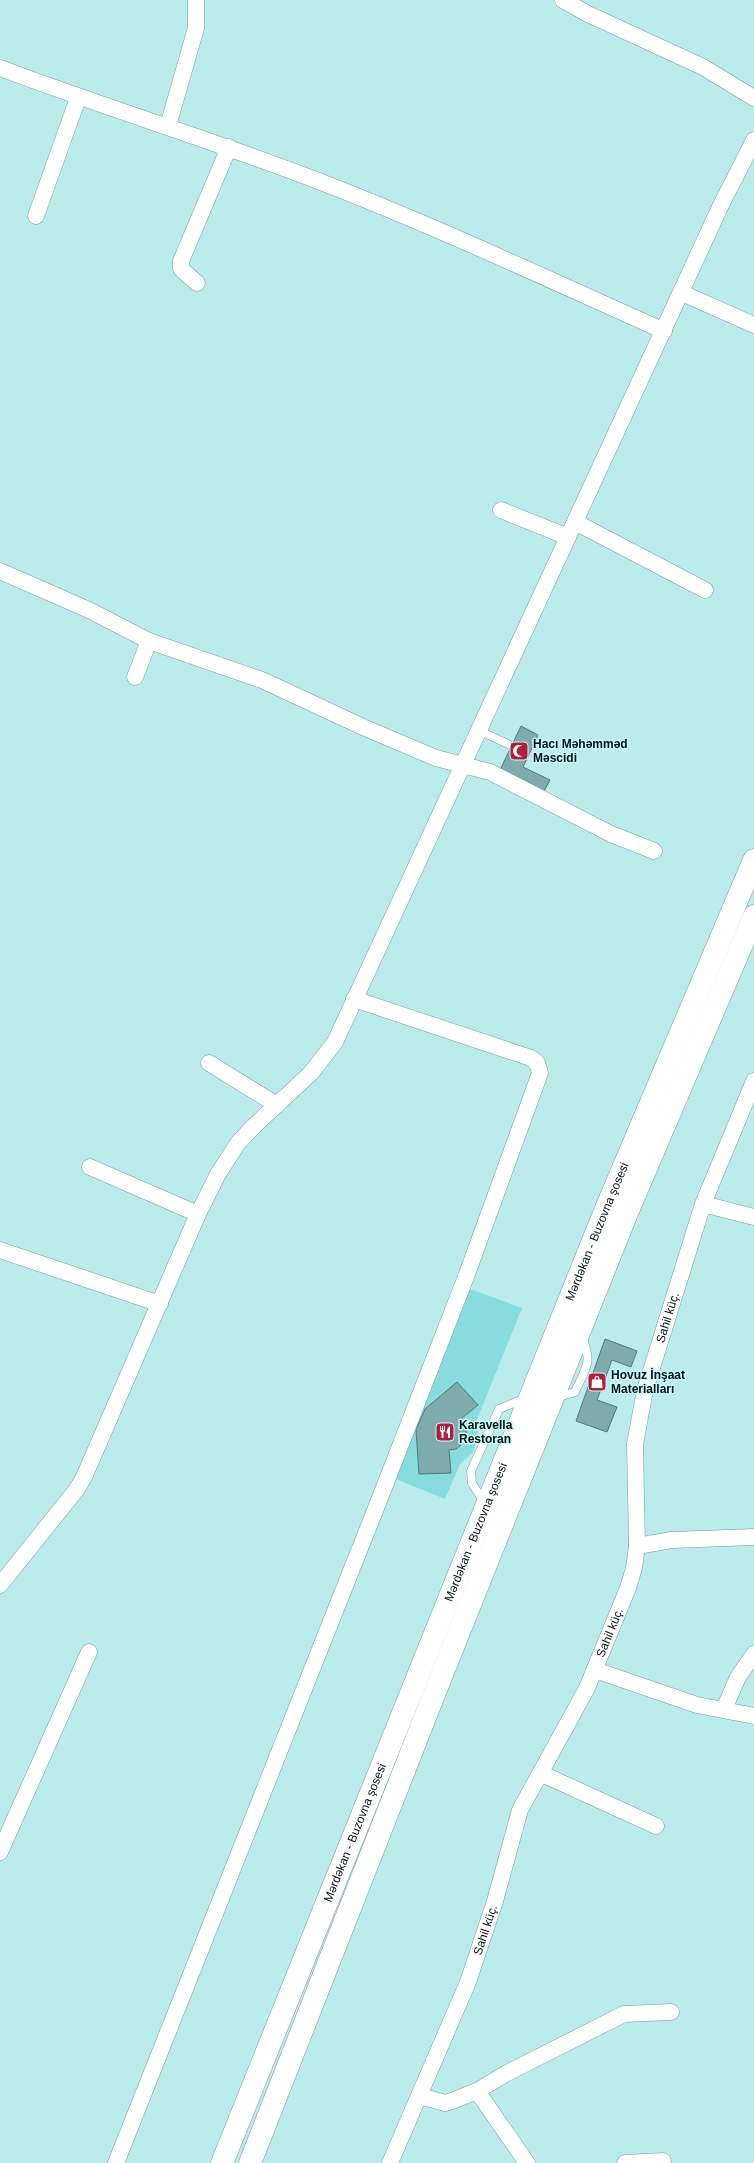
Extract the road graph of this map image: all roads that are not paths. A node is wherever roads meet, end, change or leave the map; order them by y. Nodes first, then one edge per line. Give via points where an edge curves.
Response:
1 (196, 0) edge
2 (563, 0) edge
3 (0, 68) edge
4 (78, 98) junction
5 (754, 98) edge
6 (168, 126) junction
7 (754, 140) edge
8 (229, 147) junction
9 (36, 216) dead end
10 (197, 283) dead end
11 (682, 293) junction
12 (754, 325) edge
13 (664, 331) junction
14 (501, 510) dead end
15 (575, 522) junction
16 (568, 537) junction
17 (0, 571) edge
18 (704, 590) dead end
19 (149, 641) junction
20 (135, 677) dead end
21 (478, 730) junction
22 (508, 744) dead end
23 (463, 764) junction
24 (654, 851) dead end
25 (754, 860) edge
26 (754, 916) edge
27 (354, 999) junction
28 (209, 1063) dead end
29 (754, 1081) edge
30 (277, 1105) junction
31 (90, 1167) dead end
32 (703, 1204) junction
33 (198, 1214) junction
34 (754, 1217) edge
35 (0, 1250) edge
36 (160, 1304) junction
37 (754, 1537) edge
38 (637, 1546) junction
39 (1, 1581) edge
40 (89, 1652) dead end
41 (754, 1654) edge
42 (595, 1670) junction
43 (724, 1709) junction
44 (754, 1716) edge
45 (540, 1773) junction
46 (656, 1826) dead end
47 (0, 1852) edge
48 (670, 2012) dead end
49 (477, 2091) junction
50 (420, 2096) junction
51 (663, 2161) dead end
52 (116, 2163) edge
53 (222, 2163) edge
54 (250, 2163) edge
55 (390, 2163) edge
56 (527, 2163) edge
57 (625, 2163) edge

1 - 6 street via 196,28
2 - 5 street via 600,20 703,67
3 - 4 street
4 - 6 street
4 - 9 street
6 - 8 street
7 - 11 street
8 - 10 street via 181,261 180,269
8 - 13 street via 431,226
11 - 12 street
11 - 13 street
13 - 15 street
14 - 16 street
15 - 16 street
15 - 18 street
16 - 21 street
17 - 19 street via 89,610
19 - 20 street
19 - 23 street via 262,680 431,756
21 - 22 lane
21 - 23 street
23 - 24 street via 490,772 611,834
23 - 27 street
25 - 53 main road, Mərdəkan - Buzovna şosesi via 610,1198
26 - 54 main road, Mərdəkan - Buzovna şosesi via 627,1213
27 - 30 street via 335,1042 325,1056 298,1087
27 - 52 street via 531,1058 537,1063 540,1073 470,1267 390,1473
28 - 30 street
29 - 32 street, Sahil küç.
30 - 33 street via 238,1143 218,1174
31 - 33 street
32 - 34 street
32 - 38 street, Sahil küç. via 640,1412 635,1444
33 - 36 street
35 - 36 street
36 - 39 street via 84,1477 77,1489
37 - 38 street via 672,1540
38 - 42 street, Sahil küç. via 628,1588
40 - 47 street
41 - 43 street via 738,1677
42 - 43 street via 697,1704
42 - 45 street, Sahil küç. via 577,1710
43 - 44 street
45 - 46 street
45 - 50 street, Sahil küç. via 520,1810 483,1942
48 - 49 street via 624,2014 507,2073
49 - 50 street via 445,2103
49 - 56 street
50 - 55 street, Sahil küç.
51 - 57 street

